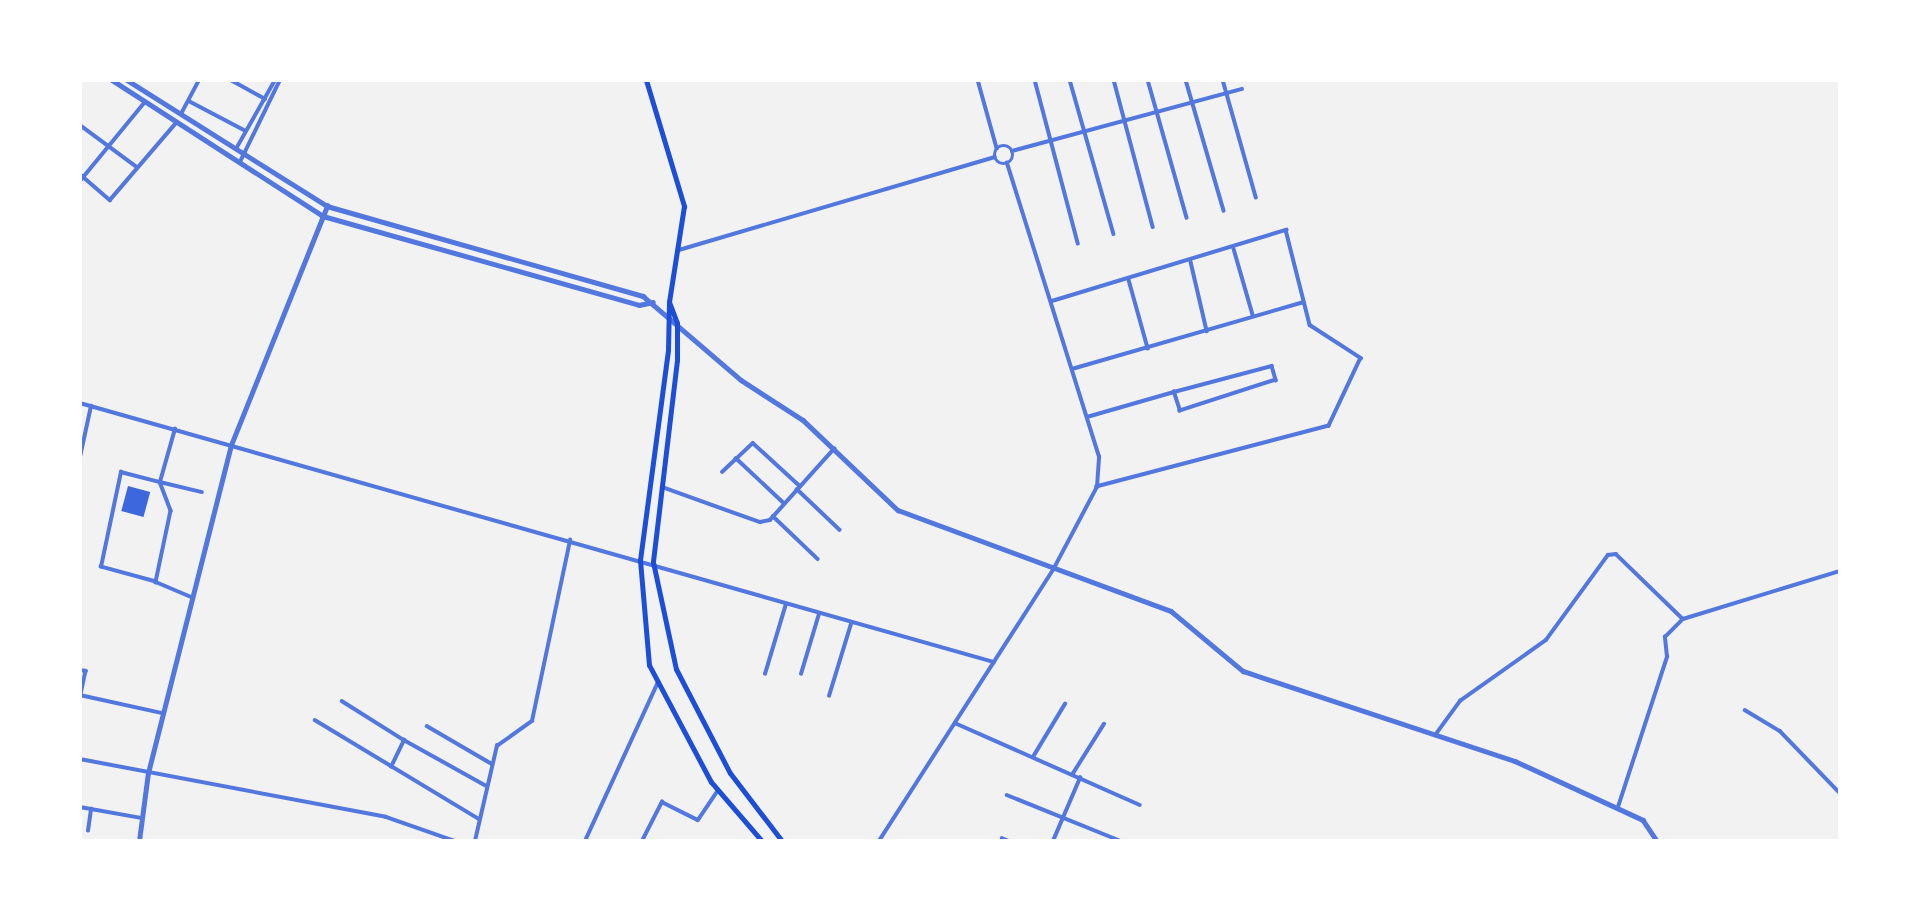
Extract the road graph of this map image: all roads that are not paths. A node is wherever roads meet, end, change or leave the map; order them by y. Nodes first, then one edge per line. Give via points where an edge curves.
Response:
1 (112, 80) edge
2 (127, 80) edge
3 (200, 80) edge
4 (231, 80) edge
5 (275, 80) edge
6 (280, 80) edge
7 (646, 80) edge
8 (978, 80) edge
9 (1035, 80) edge
10 (1070, 80) edge
11 (1114, 80) edge
12 (1148, 80) edge
13 (1186, 80) edge
14 (1223, 80) edge
15 (1242, 89) dead end
16 (1227, 93) junction
17 (265, 99) junction
18 (189, 101) junction
19 (145, 102) junction
20 (1192, 103) junction
21 (1156, 113) junction
22 (181, 114) junction
23 (176, 122) junction
24 (1125, 122) junction
25 (80, 125) edge
26 (246, 131) junction
27 (1084, 132) junction
28 (1052, 141) junction
29 (110, 145) junction
30 (997, 148) junction
31 (236, 149) junction
32 (1012, 151) junction
33 (243, 154) junction
34 (995, 157) junction
35 (1007, 163) junction
36 (239, 164) junction
37 (137, 167) junction
38 (82, 178) edge
39 (1256, 197) dead end
40 (327, 206) junction
41 (1224, 211) dead end
42 (323, 216) junction
43 (1187, 218) dead end
44 (1153, 226) dead end
45 (1114, 234) dead end
46 (1078, 243) dead end
47 (1234, 249) junction
48 (679, 250) junction
49 (1191, 262) junction
50 (1129, 280) junction
51 (1052, 301) junction
52 (653, 302) junction
53 (669, 302) junction
54 (1304, 302) junction
55 (665, 315) junction
56 (1253, 315) junction
57 (677, 323) junction
58 (1207, 331) junction
59 (1149, 348) junction
60 (1072, 369) junction
61 (1174, 392) junction
62 (80, 403) edge
63 (91, 406) junction
64 (1087, 417) junction
65 (175, 429) junction
66 (231, 445) junction
67 (834, 449) junction
68 (80, 457) edge
69 (736, 458) junction
70 (722, 472) dead end
71 (160, 482) junction
72 (662, 487) junction
73 (1097, 487) junction
74 (799, 488) junction
75 (202, 492) dead end
76 (784, 503) junction
77 (773, 516) junction
78 (840, 530) dead end
79 (570, 540) junction
80 (640, 559) junction
81 (818, 559) dead end
82 (653, 562) junction
83 (1053, 570) junction
84 (1839, 571) edge
85 (156, 582) junction
86 (191, 597) junction
87 (786, 604) junction
88 (819, 614) junction
89 (1684, 619) junction
90 (851, 624) junction
91 (994, 662) junction
92 (80, 670) edge
93 (765, 674) dead end
94 (801, 674) dead end
95 (658, 682) junction
96 (81, 695) edge
97 (829, 696) dead end
98 (342, 701) dead end
99 (1065, 704) dead end
100 (1745, 710) dead end
101 (162, 713) junction
102 (315, 720) dead end
103 (955, 723) junction
104 (1104, 724) dead end
105 (427, 726) dead end
106 (1436, 734) junction
107 (404, 740) junction
108 (1032, 757) junction
109 (80, 759) edge
110 (492, 764) junction
111 (391, 766) junction
112 (148, 773) junction
113 (1072, 775) junction
114 (1080, 778) junction
115 (485, 785) junction
116 (718, 790) junction
117 (1839, 793) edge
118 (1007, 795) dead end
119 (1140, 804) dead end
120 (80, 807) edge
121 (1618, 807) junction
122 (91, 809) junction
123 (142, 818) junction
124 (1063, 818) junction
125 (479, 819) junction
126 (88, 831) dead end
127 (1002, 838) dead end
128 (139, 841) edge
129 (455, 841) edge
130 (475, 841) edge
131 (585, 841) edge
132 (642, 841) edge
133 (762, 841) edge
134 (782, 841) edge
135 (879, 841) edge
136 (1009, 841) edge
137 (1053, 841) edge
138 (1121, 841) edge
139 (1657, 841) edge

1 - 19 street
2 - 22 street
3 - 18 street
4 - 17 street
5 - 17 street
6 - 33 street
7 - 48 main road via 684,206
8 - 30 street
9 - 28 street
10 - 27 street
11 - 24 street
12 - 21 street
13 - 20 street
14 - 16 street
15 - 16 street
16 - 20 street
16 - 39 street
17 - 26 street
18 - 22 street
18 - 26 street
19 - 23 street
19 - 29 street
20 - 21 street
20 - 41 street
21 - 24 street
21 - 43 street
22 - 31 street
23 - 36 street
23 - 37 street
24 - 27 street
24 - 44 street
25 - 29 street
26 - 31 street
27 - 28 street
27 - 45 street
28 - 32 street
28 - 46 street
29 - 37 street
29 - 38 street
30 - 32 street
30 - 34 street
31 - 33 street
32 - 35 street
33 - 36 street
33 - 40 street
34 - 35 street
34 - 48 street
35 - 51 street
36 - 42 street
37 - 38 street via 110,200
40 - 42 street
40 - 52 street
42 - 52 street via 639,305
42 - 66 street
47 - 49 street
47 - 54 street via 1286,230
47 - 56 street
48 - 53 main road
49 - 50 street
49 - 58 street
50 - 51 street
50 - 59 street
51 - 60 street
52 - 55 street
53 - 55 main road
53 - 57 main road
54 - 56 street
54 - 73 street via 1310,324 1361,358 1329,426
55 - 57 street
55 - 80 main road via 668,350
56 - 58 street
57 - 67 street via 741,380
57 - 72 main road
58 - 59 street
59 - 60 street
60 - 64 street
61 - 61 street via 1272,366 1276,380 1180,411
61 - 64 street
62 - 63 street
63 - 65 street
63 - 68 street
64 - 73 street via 1099,457
65 - 66 street
65 - 71 street
66 - 79 street
66 - 86 street
67 - 74 street
67 - 83 street via 898,510
69 - 70 street
69 - 74 street via 753,443
69 - 76 street
71 - 75 street
71 - 85 street via 171,511
71 - 85 street via 121,472 101,567
72 - 77 street via 750,522
72 - 82 main road
73 - 83 street
74 - 76 street
74 - 78 street
76 - 77 street
77 - 81 street
79 - 80 street
79 - 110 street via 533,721 497,746
80 - 82 street
80 - 95 main road via 649,665
82 - 87 street
82 - 134 main road via 676,669 730,773
83 - 91 street
83 - 106 street via 1171,611 1243,671
84 - 89 street
85 - 86 street
86 - 101 street
87 - 88 street
87 - 93 street
88 - 90 street
88 - 94 street
89 - 106 street via 1616,554 1608,555 1546,640 1468,694
89 - 121 street via 1665,637 1667,657
90 - 91 street
90 - 97 street
91 - 103 street
92 - 96 street via 86,671
95 - 116 main road
95 - 131 street
96 - 101 street
98 - 107 street
99 - 108 street
100 - 117 street via 1780,731
101 - 112 street
102 - 111 street
103 - 108 street
103 - 135 street
104 - 113 street
105 - 110 street
106 - 121 street
107 - 111 street
107 - 115 street
108 - 113 street
109 - 112 street
110 - 115 street
111 - 125 street
112 - 123 street
112 - 129 street via 386,817
113 - 114 street
114 - 119 street
114 - 124 street
115 - 125 street
116 - 132 street via 698,820 662,802
116 - 133 main road
118 - 124 street
120 - 122 street
121 - 139 street via 1643,820
122 - 123 street
122 - 126 street
123 - 128 street
124 - 137 street
124 - 138 street
125 - 130 street
127 - 136 street

